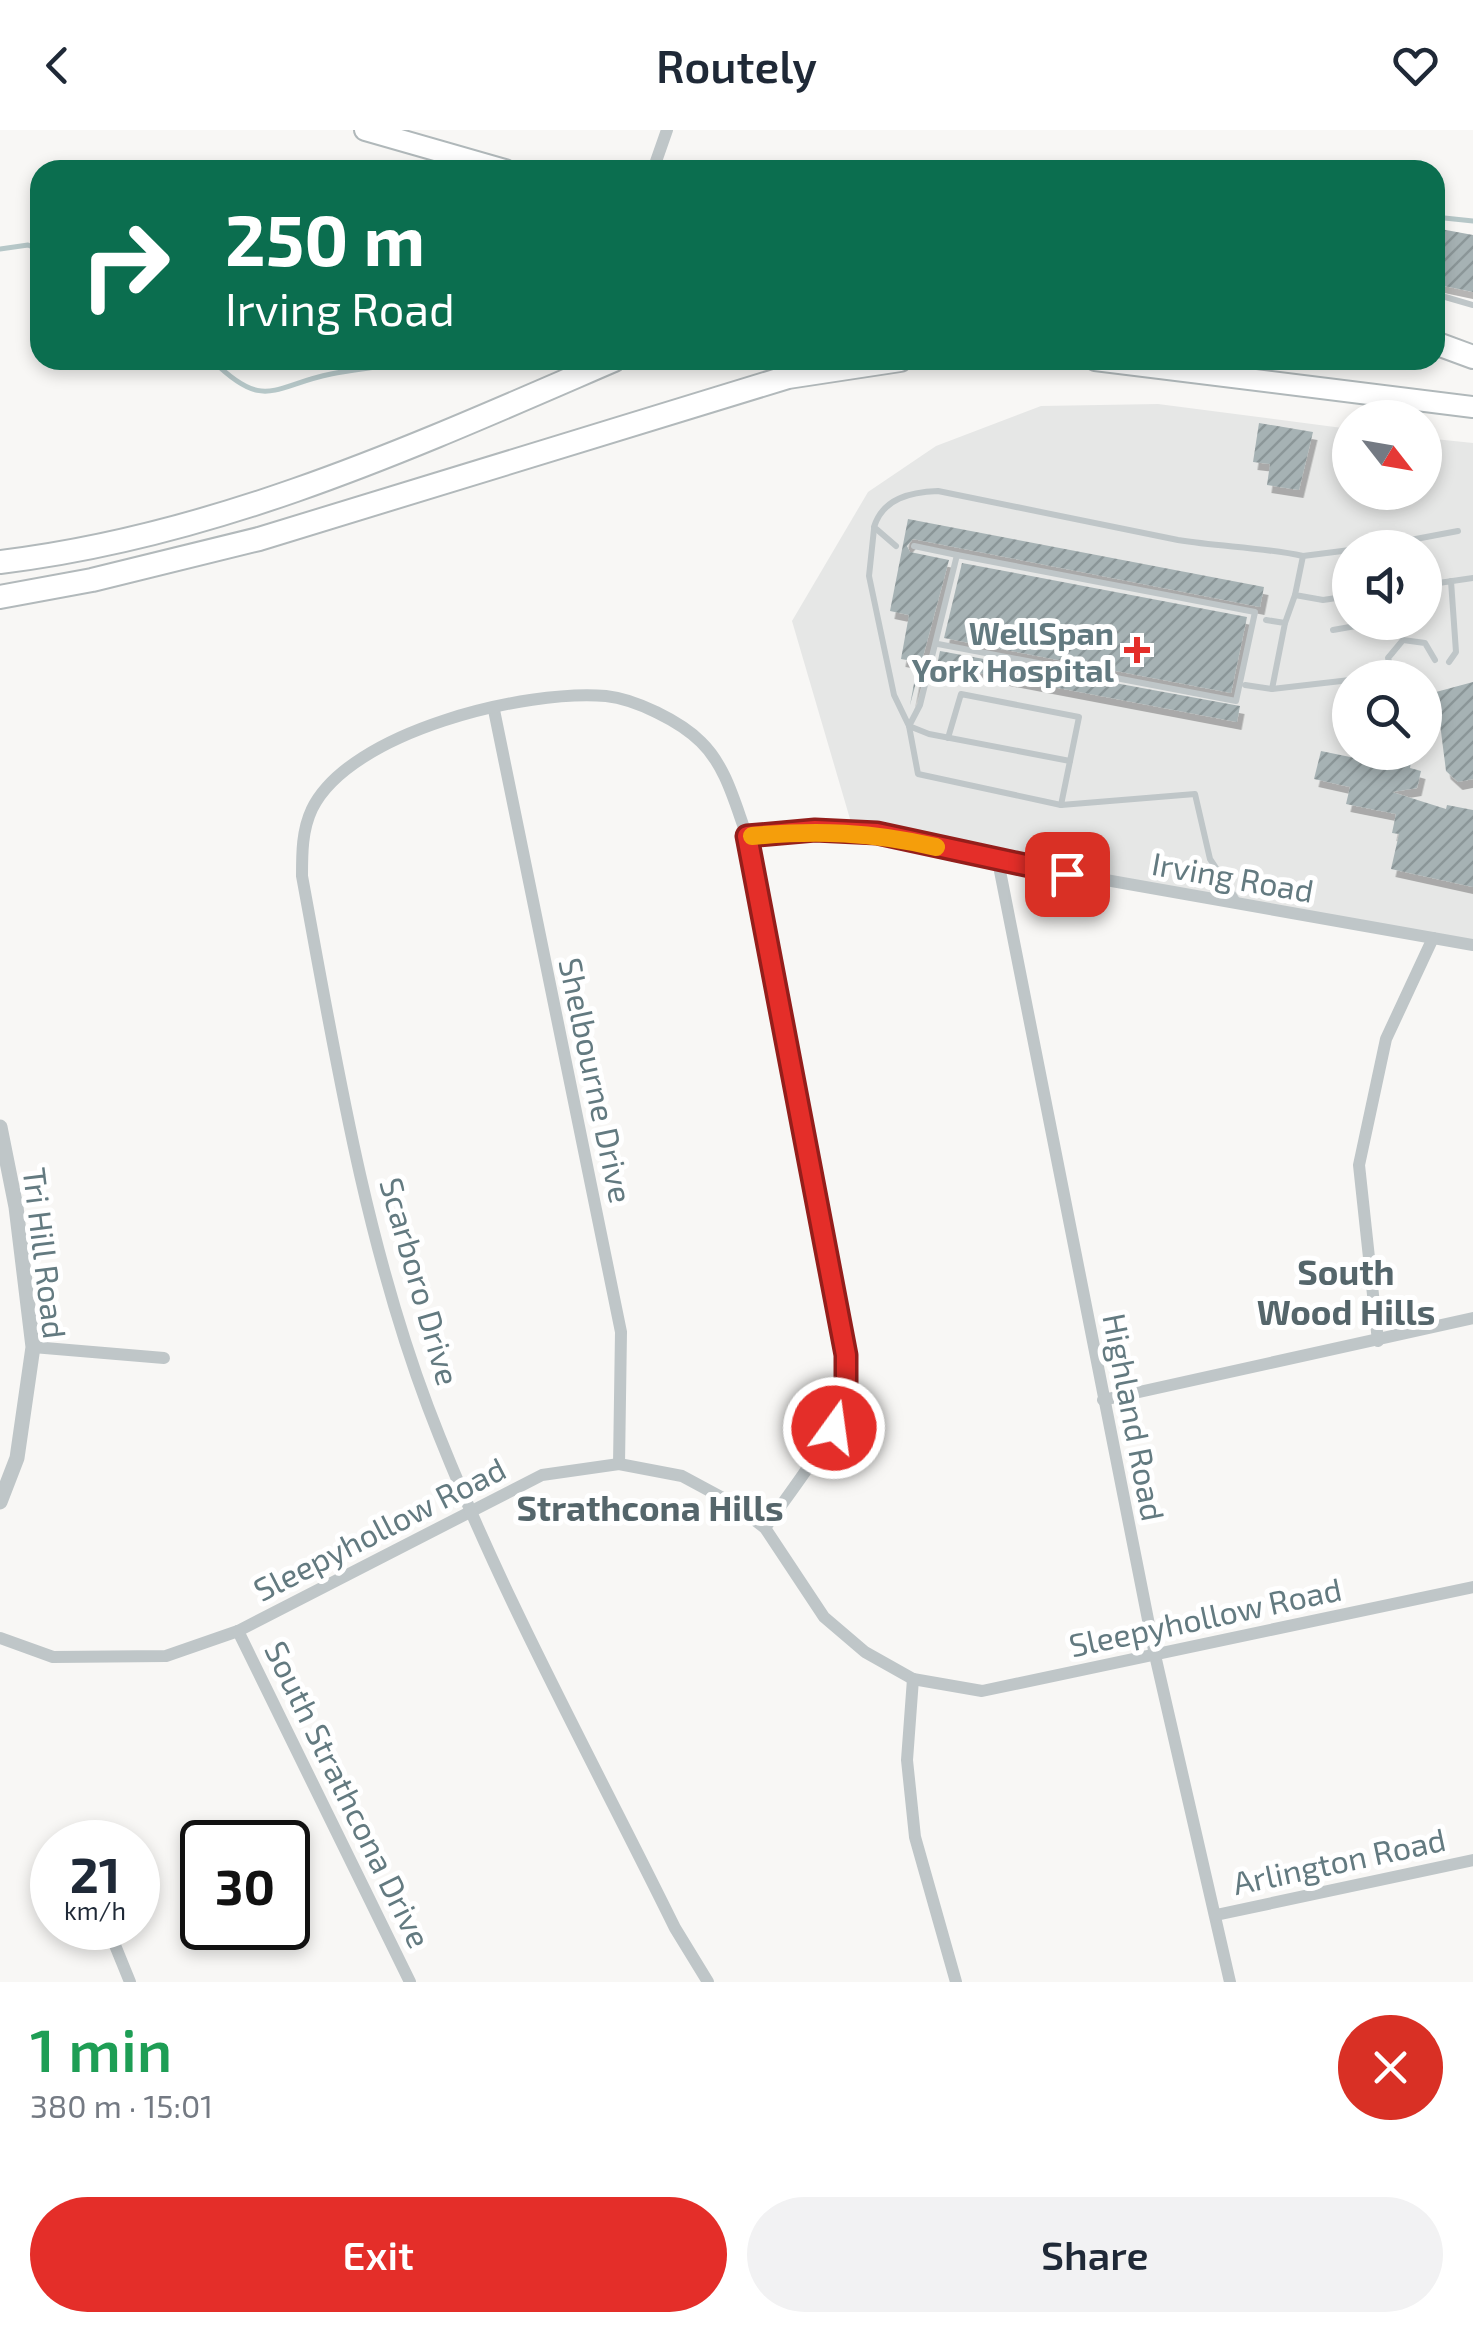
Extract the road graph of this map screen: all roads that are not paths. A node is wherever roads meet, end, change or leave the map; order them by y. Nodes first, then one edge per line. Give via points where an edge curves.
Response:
1 (365, 130) edge
2 (667, 130) edge
3 (470, 160) edge
4 (656, 160) edge
5 (1445, 297) edge
6 (1473, 305) edge
7 (1445, 346) edge
8 (1473, 356) edge
9 (590, 370) edge
10 (838, 370) edge
11 (1175, 370) edge
12 (1473, 407) edge
13 (874, 527) junction
14 (1458, 531) dead end
15 (1442, 535) edge
16 (896, 546) dead end
17 (914, 546) dead end
18 (1332, 552) edge
19 (958, 555) junction
20 (1303, 556) junction
21 (0, 562) edge
22 (1473, 578) edge
23 (1451, 581) junction
24 (1442, 582) edge
25 (1295, 594) junction
26 (0, 597) edge
27 (1332, 599) edge
28 (1266, 620) dead end
29 (1285, 623) junction
30 (938, 644) junction
31 (1390, 660) edge
32 (1435, 660) dead end
33 (1448, 662) dead end
34 (1332, 682) edge
35 (1244, 686) dead end
36 (1272, 690) junction
37 (494, 710) junction
38 (909, 726) junction
39 (948, 738) junction
40 (1070, 761) junction
41 (1061, 804) junction
42 (747, 836) junction
43 (998, 861) junction
44 (1241, 906) junction
45 (1433, 938) junction
46 (1473, 944) edge
47 (0, 1127) edge
48 (1473, 1318) edge
49 (1378, 1341) junction
50 (34, 1348) junction
51 (164, 1358) dead end
52 (1103, 1400) junction
53 (619, 1464) junction
54 (0, 1502) edge
55 (471, 1511) junction
56 (765, 1528) junction
57 (1473, 1587) edge
58 (238, 1630) junction
59 (0, 1638) edge
60 (1155, 1655) junction
61 (913, 1679) junction
62 (1473, 1860) edge
63 (1216, 1915) junction
64 (117, 1950) edge
65 (130, 1982) edge
66 (410, 1982) edge
67 (708, 1982) edge
68 (956, 1982) edge
69 (1230, 1982) edge

1 - 3 main road
2 - 4 street
5 - 6 lane
7 - 8 highway
9 - 21 highway via 271,502 98,546
10 - 26 highway via 788,378 259,539
11 - 12 main road
13 - 16 lane
13 - 20 lane via 883,509 911,492 938,490 1178,540
13 - 38 lane via 869,576 894,696
14 - 15 lane
17 - 19 lane
18 - 20 lane
19 - 30 lane
19 - 30 lane via 1254,612 1236,701
20 - 25 lane
22 - 23 lane
23 - 24 lane
23 - 33 lane via 1456,652
25 - 27 lane
25 - 29 lane
28 - 29 lane
29 - 36 lane
30 - 38 lane
31 - 32 lane via 1396,644 1410,639 1425,643
34 - 36 lane
35 - 36 lane
37 - 42 street, Scarboro Drive via 549,698 609,696 667,718 700,740 721,767
37 - 53 street, Shelbourne Drive via 621,1332
37 - 55 street, Scarboro Drive via 424,726 355,761 313,806 302,858 342,1090 391,1292
38 - 39 lane
38 - 41 lane via 918,774
39 - 40 lane
39 - 40 lane via 961,694 1079,717
40 - 41 lane
41 - 44 lane via 1195,794 1210,859
42 - 43 street, Irving Road via 877,833
42 - 56 street, Scarboro Drive via 846,1355 834,1428
43 - 44 street, Irving Road
43 - 52 street, Highland Road
44 - 45 street, Irving Road
45 - 46 street, Irving Road
45 - 49 street via 1386,1039 1359,1165
47 - 50 street, Tri Hill Road
48 - 49 street
49 - 52 street
50 - 51 street
50 - 54 street, Tri Hill Road via 17,1458
52 - 60 street, Highland Road
53 - 55 street, Sleepyhollow Road via 542,1476
53 - 56 street, Sleepyhollow Road via 682,1476
55 - 58 street, Sleepyhollow Road
55 - 67 street, Scarboro Drive via 675,1928
56 - 61 street, Sleepyhollow Road via 824,1617 865,1652
57 - 60 street, Sleepyhollow Road
58 - 59 street, Sleepyhollow Road via 166,1656 104,1660 53,1657
58 - 66 street, South Strathcona Drive
60 - 61 street, Sleepyhollow Road via 982,1691
60 - 63 street, Highland Road
61 - 68 street via 907,1760 915,1837
62 - 63 street, Arlington Road
63 - 69 street, Highland Road
64 - 65 street

